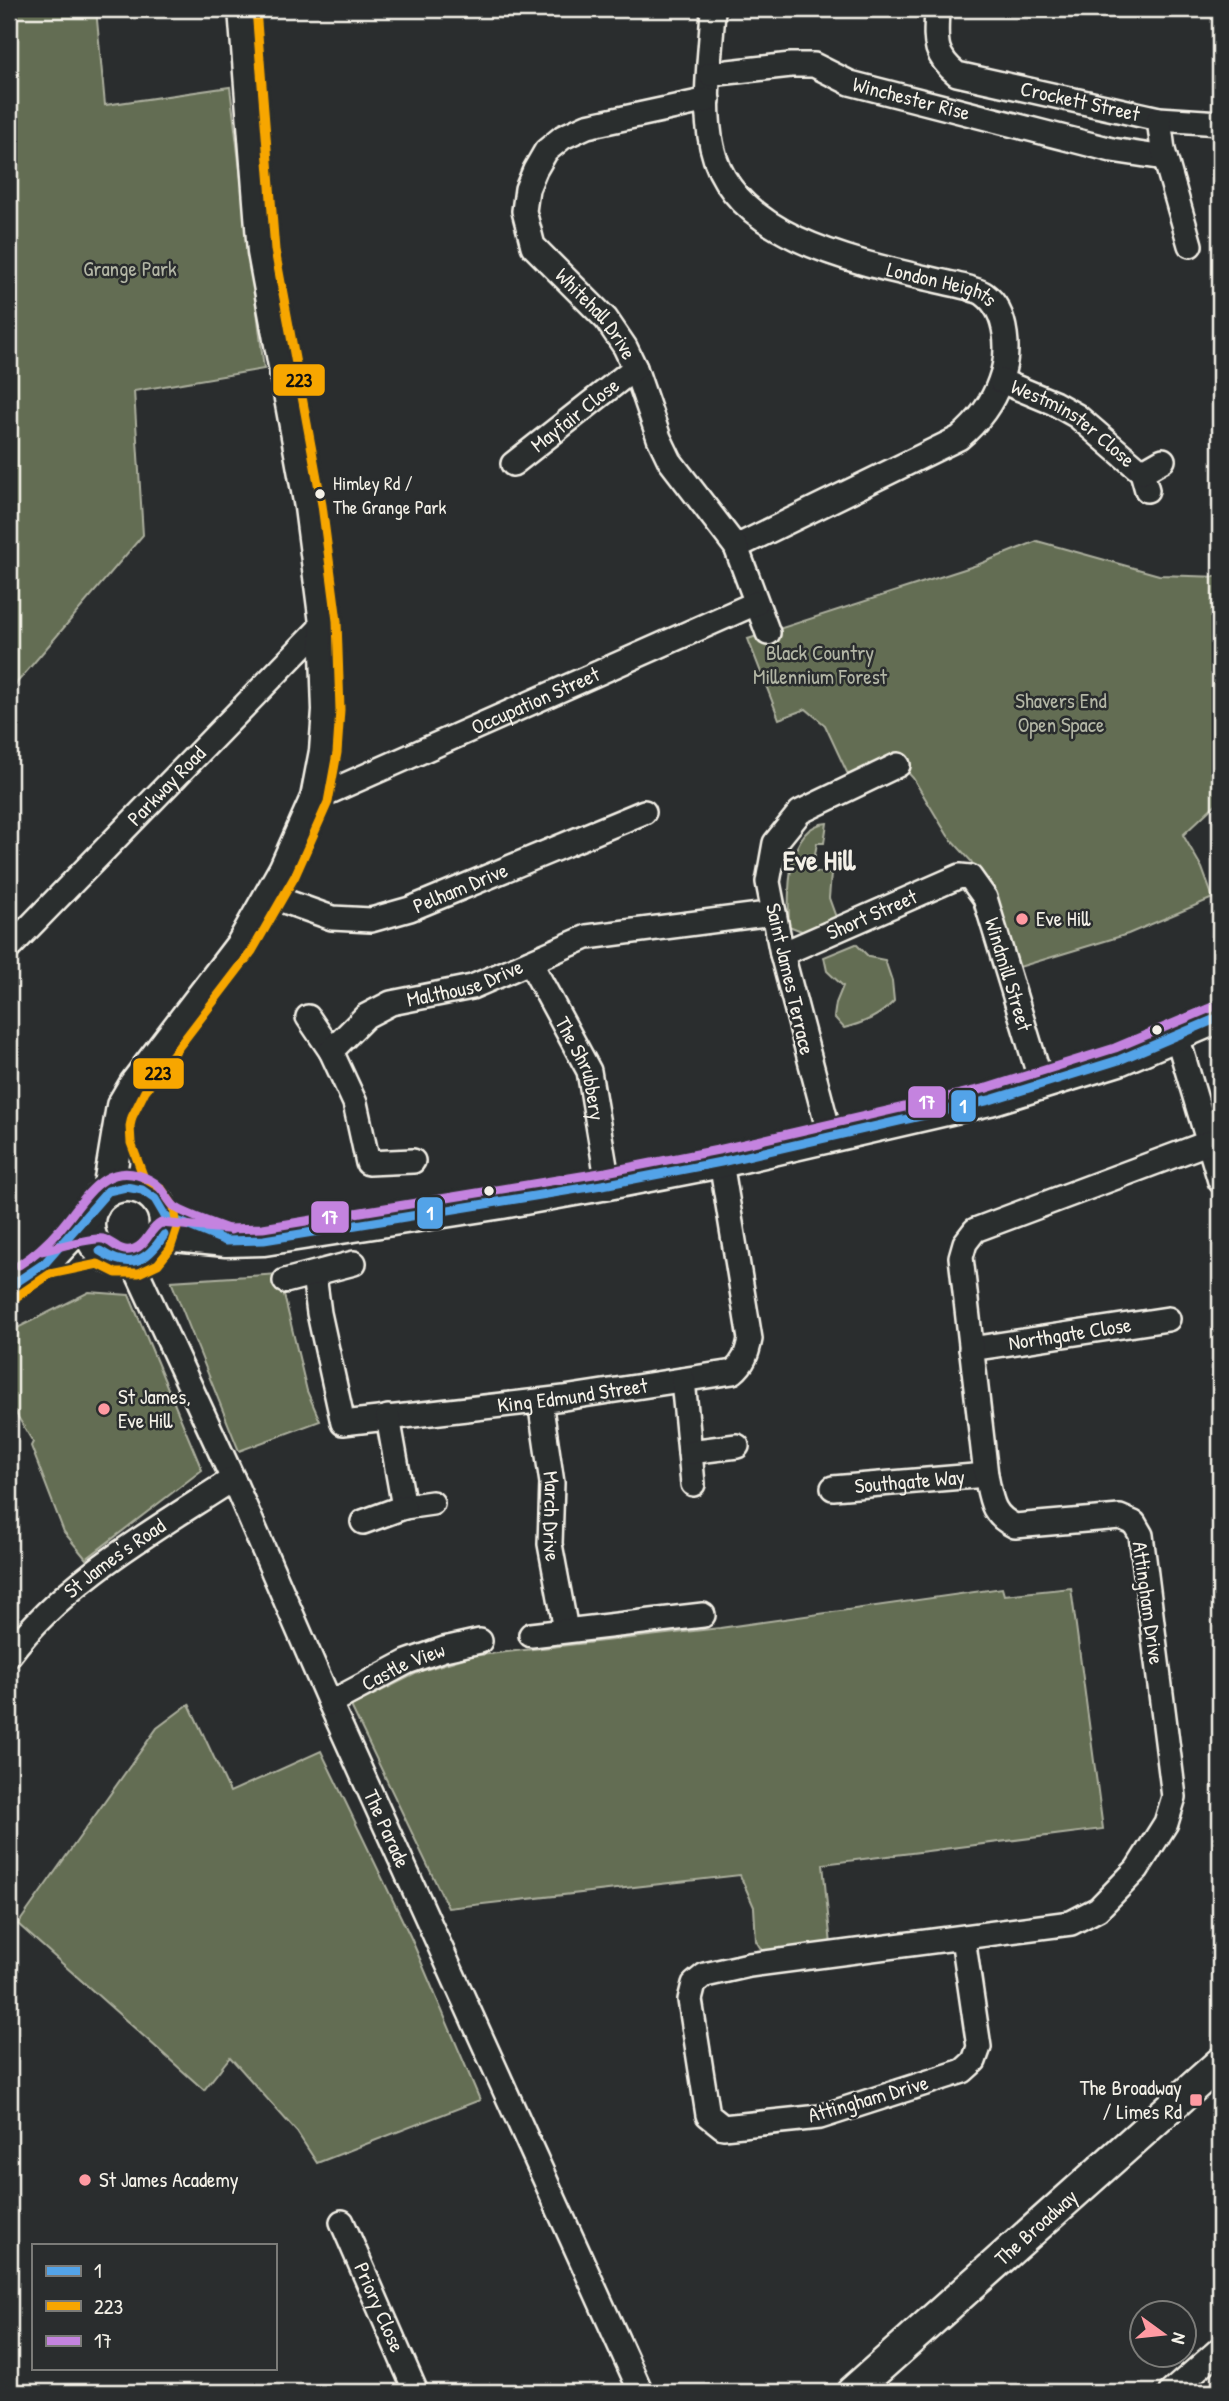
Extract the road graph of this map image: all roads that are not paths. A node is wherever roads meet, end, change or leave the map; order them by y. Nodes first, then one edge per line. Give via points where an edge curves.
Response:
1 (244, 9) edge
2 (713, 9) edge
3 (937, 9) edge
4 (710, 74) junction
5 (708, 100) junction
6 (1159, 119) junction
7 (1220, 124) edge
8 (1165, 158) junction
9 (1190, 245) dead end
10 (635, 368) junction
11 (1001, 381) junction
12 (1163, 460) dead end
13 (513, 464) dead end
14 (736, 547) junction
15 (756, 603) junction
16 (325, 624) junction
17 (768, 633) dead end
18 (898, 765) dead end
19 (316, 798) junction
20 (644, 812) dead end
21 (960, 876) joint
22 (270, 896) junction
23 (774, 914) junction
24 (9, 948) edge
25 (782, 954) junction
26 (530, 962) junction
27 (308, 1017) dead end
28 (1220, 1017) edge
29 (1177, 1036) junction
30 (331, 1051) junction
31 (1042, 1085) junction
32 (830, 1136) junction
33 (1210, 1142) junction
34 (413, 1161) dead end
35 (721, 1162) junction
36 (1220, 1181) edge
37 (608, 1184) junction
38 (112, 1194) junction
39 (165, 1225) junction
40 (100, 1251) junction
41 (45, 1263) junction
42 (133, 1263) junction
43 (354, 1263) dead end
44 (314, 1275) junction
45 (285, 1281) dead end
46 (9, 1287) edge
47 (1168, 1319) dead end
48 (971, 1349) junction
49 (683, 1380) junction
50 (540, 1401) junction
51 (388, 1417) junction
52 (737, 1446) dead end
53 (690, 1452) junction
54 (986, 1475) junction
55 (233, 1479) junction
56 (693, 1483) dead end
57 (833, 1488) dead end
58 (432, 1503) dead end
59 (404, 1507) junction
60 (363, 1522) dead end
61 (703, 1615) dead end
62 (566, 1630) junction
63 (531, 1634) dead end
64 (480, 1641) dead end
65 (9, 1655) edge
66 (330, 1703) junction
67 (963, 1938) junction
68 (1220, 2063) edge
69 (342, 2222) dead end
70 (1220, 2348) edge
71 (416, 2392) edge
72 (641, 2392) edge
73 (852, 2392) edge
74 (1171, 2392) edge

1 - 16 main road via 263,252 310,507
2 - 4 street, London Heights
3 - 6 street, Crockett Street via 939,52 957,74
4 - 5 street, London Heights
4 - 8 street, Winchester Rise via 814,65 850,83 1112,150
5 - 10 street, Whitehall Drive via 587,126 563,137 546,151 527,188 524,211 533,246 606,319
5 - 11 street, London Heights via 712,147 719,168 734,193 772,226 834,253 984,294 1002,320
6 - 7 street, Crockett Street
6 - 8 street
8 - 9 street
10 - 13 street, Mayfair Close
10 - 14 street, Whitehall Drive via 670,461
11 - 12 street, Westminster Close via 1077,416 1144,481
11 - 14 street, London Heights via 974,425 959,438
14 - 15 street, Whitehall Drive
15 - 17 street, Whitehall Drive
15 - 19 street, Occupation Street
16 - 19 main road via 328,710
16 - 24 street, Parkway Road
18 - 23 street, Saint James Terrace via 800,812 775,843 768,881
19 - 22 main road
20 - 22 street, Pelham Drive via 410,909 371,920 332,918
21 - 25 street, Short Street
21 - 31 street, Windmill Street via 970,877 985,898
22 - 38 main road via 242,944 122,1106 115,1135
23 - 25 street, Saint James Terrace
23 - 26 street, Malthouse Drive via 587,937
25 - 32 street, Saint James Terrace
26 - 30 street, Malthouse Drive via 472,987 391,1003 366,1016
26 - 37 street, The Shrubbery via 589,1071
27 - 30 street
28 - 29 main road
29 - 31 main road
29 - 33 street
30 - 34 street via 355,1103 368,1163
31 - 32 main road
32 - 35 main road
33 - 36 street
33 - 48 street, Attingham Drive via 975,1230 961,1257
35 - 37 main road
35 - 49 street, King Edmund Street via 750,1339 745,1359 733,1372
37 - 39 main road via 264,1240 226,1241
38 - 39 main road via 153,1196
38 - 40 main road via 89,1227
38 - 41 main road
39 - 42 main road via 157,1250
40 - 41 main road
40 - 42 main road via 121,1263
41 - 46 main road
42 - 55 street, The Parade
43 - 44 street
44 - 45 street
44 - 51 street, King Edmund Street via 343,1423
47 - 48 street, Northgate Close
48 - 54 street, Attingham Drive
49 - 50 street, King Edmund Street
49 - 53 street
50 - 51 street, King Edmund Street
50 - 62 street, March Drive via 552,1483 550,1544
51 - 59 street
52 - 53 street
53 - 56 street
54 - 57 street, Southgate Way
54 - 67 street, Attingham Drive via 993,1507 1015,1526 1120,1517 1134,1523 1140,1535 1174,1797 1155,1843 1098,1909 1071,1923
55 - 65 street, St James's Road via 88,1578 49,1611
55 - 66 street, The Parade
58 - 59 street
59 - 60 street
61 - 62 street
62 - 63 street
64 - 66 street, Castle View via 407,1662
66 - 72 street, The Parade
67 - 67 street, Attingham Drive via 750,1965 705,1975 694,1984 690,2000 708,2116 723,2127 820,2117 963,2071 974,2061 979,2047
68 - 73 main road, The Broadway
69 - 71 street, Priory Close
70 - 74 street

